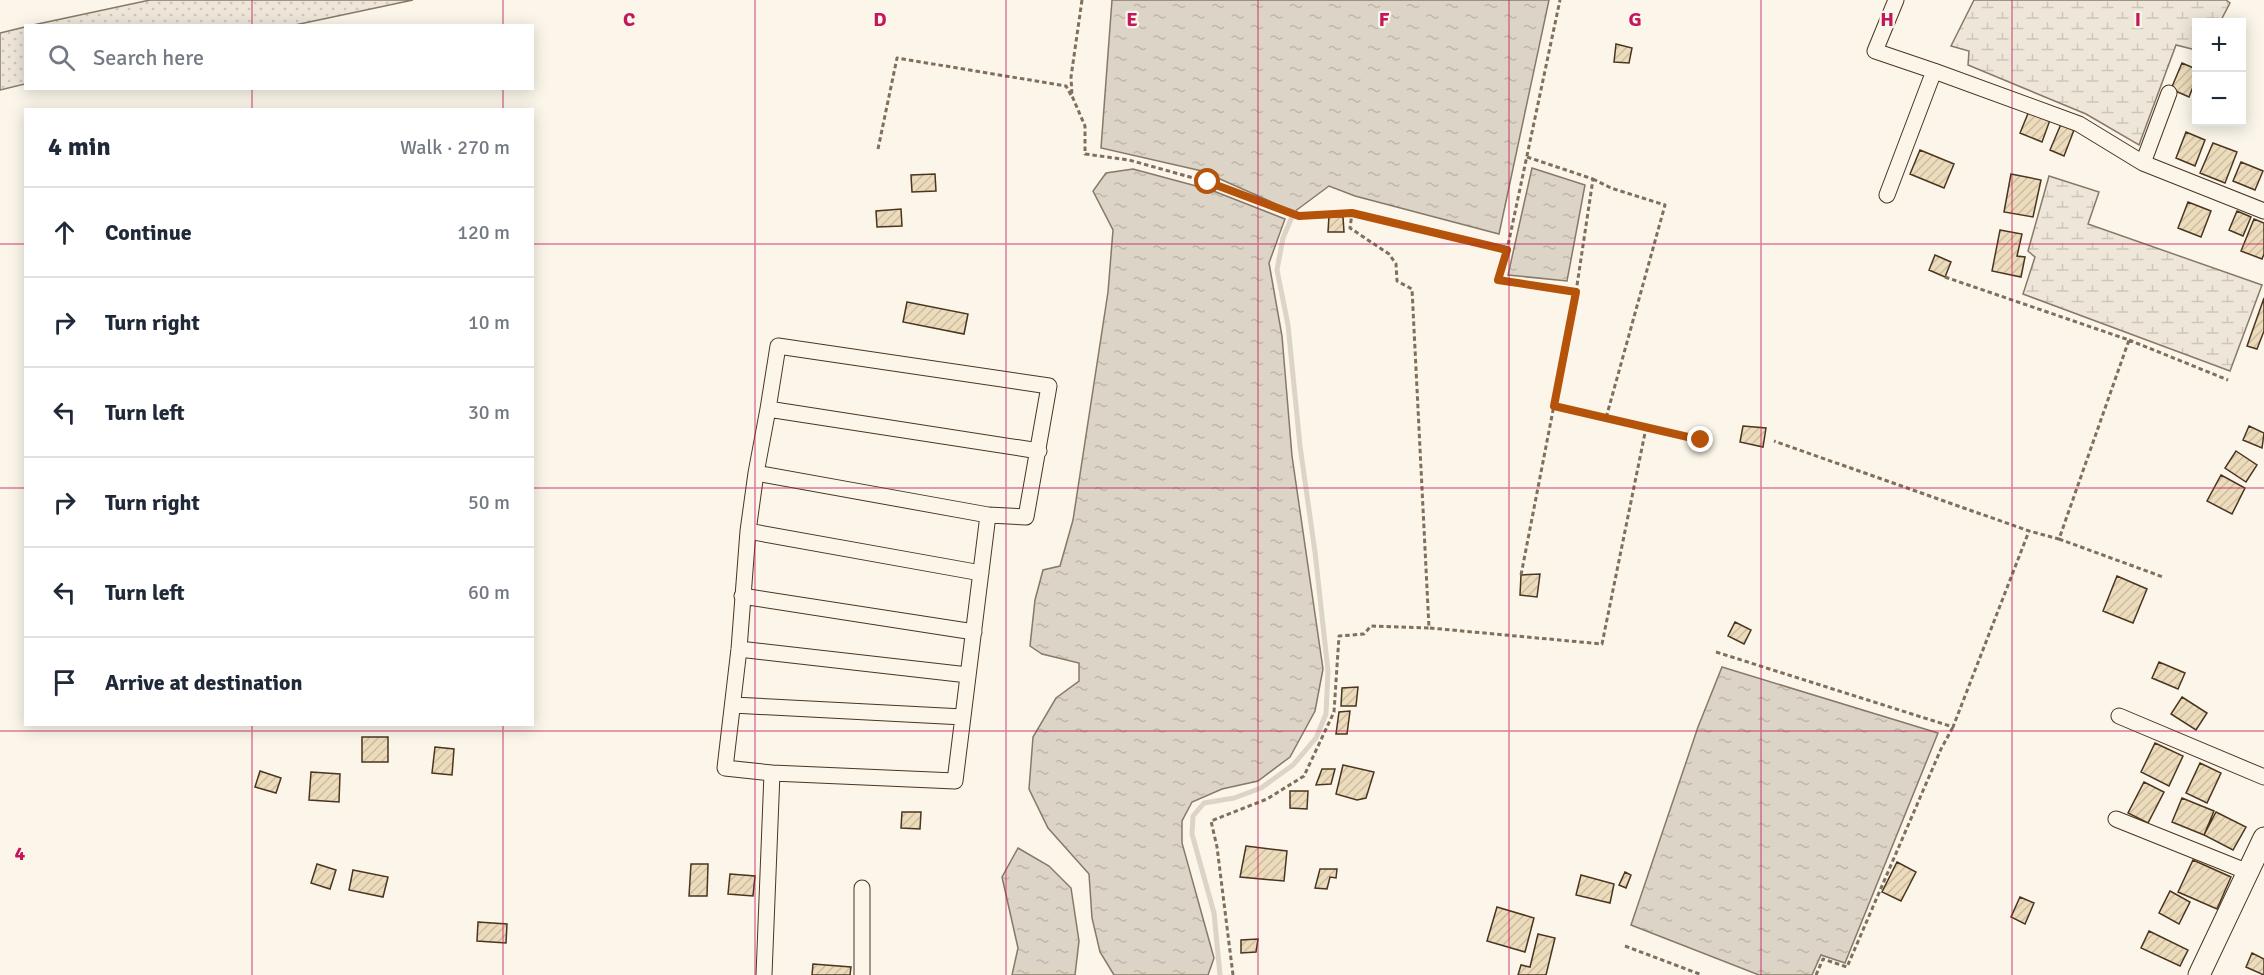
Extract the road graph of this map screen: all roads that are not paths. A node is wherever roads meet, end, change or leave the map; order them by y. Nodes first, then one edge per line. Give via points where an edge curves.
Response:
1 (1896, 0) edge
2 (1934, 70) junction
3 (2169, 93) dead end
4 (2143, 163) junction
5 (1887, 195) dead end
6 (2264, 211) edge
7 (768, 409) junction
8 (1039, 452) junction
9 (756, 473) junction
10 (988, 515) junction
11 (748, 531) junction
12 (981, 573) junction
13 (742, 596) junction
14 (974, 632) junction
15 (739, 650) junction
16 (968, 675) junction
17 (732, 705) junction
18 (2120, 716) dead end
19 (963, 717) junction
20 (772, 773) junction
21 (2264, 777) edge
22 (2116, 819) dead end
23 (2264, 838) edge
24 (2248, 872) junction
25 (862, 888) dead end
26 (764, 975) edge
27 (862, 975) edge
28 (2199, 975) edge

1 - 2 street via 1875,51
2 - 4 street via 2079,124
2 - 5 street
3 - 4 street
4 - 6 street
7 - 8 street
7 - 8 street via 778,346 1049,386
7 - 9 street
8 - 10 street via 1026,517
9 - 10 street
9 - 11 street
10 - 12 street
11 - 12 street
11 - 13 street
12 - 14 street
13 - 14 street
13 - 15 street
14 - 16 street
15 - 16 street
15 - 17 street
16 - 19 street
17 - 19 street
17 - 20 street via 725,768
18 - 21 street
19 - 20 street via 955,781
20 - 26 street
22 - 24 street
23 - 24 main road
24 - 28 main road
25 - 27 street

